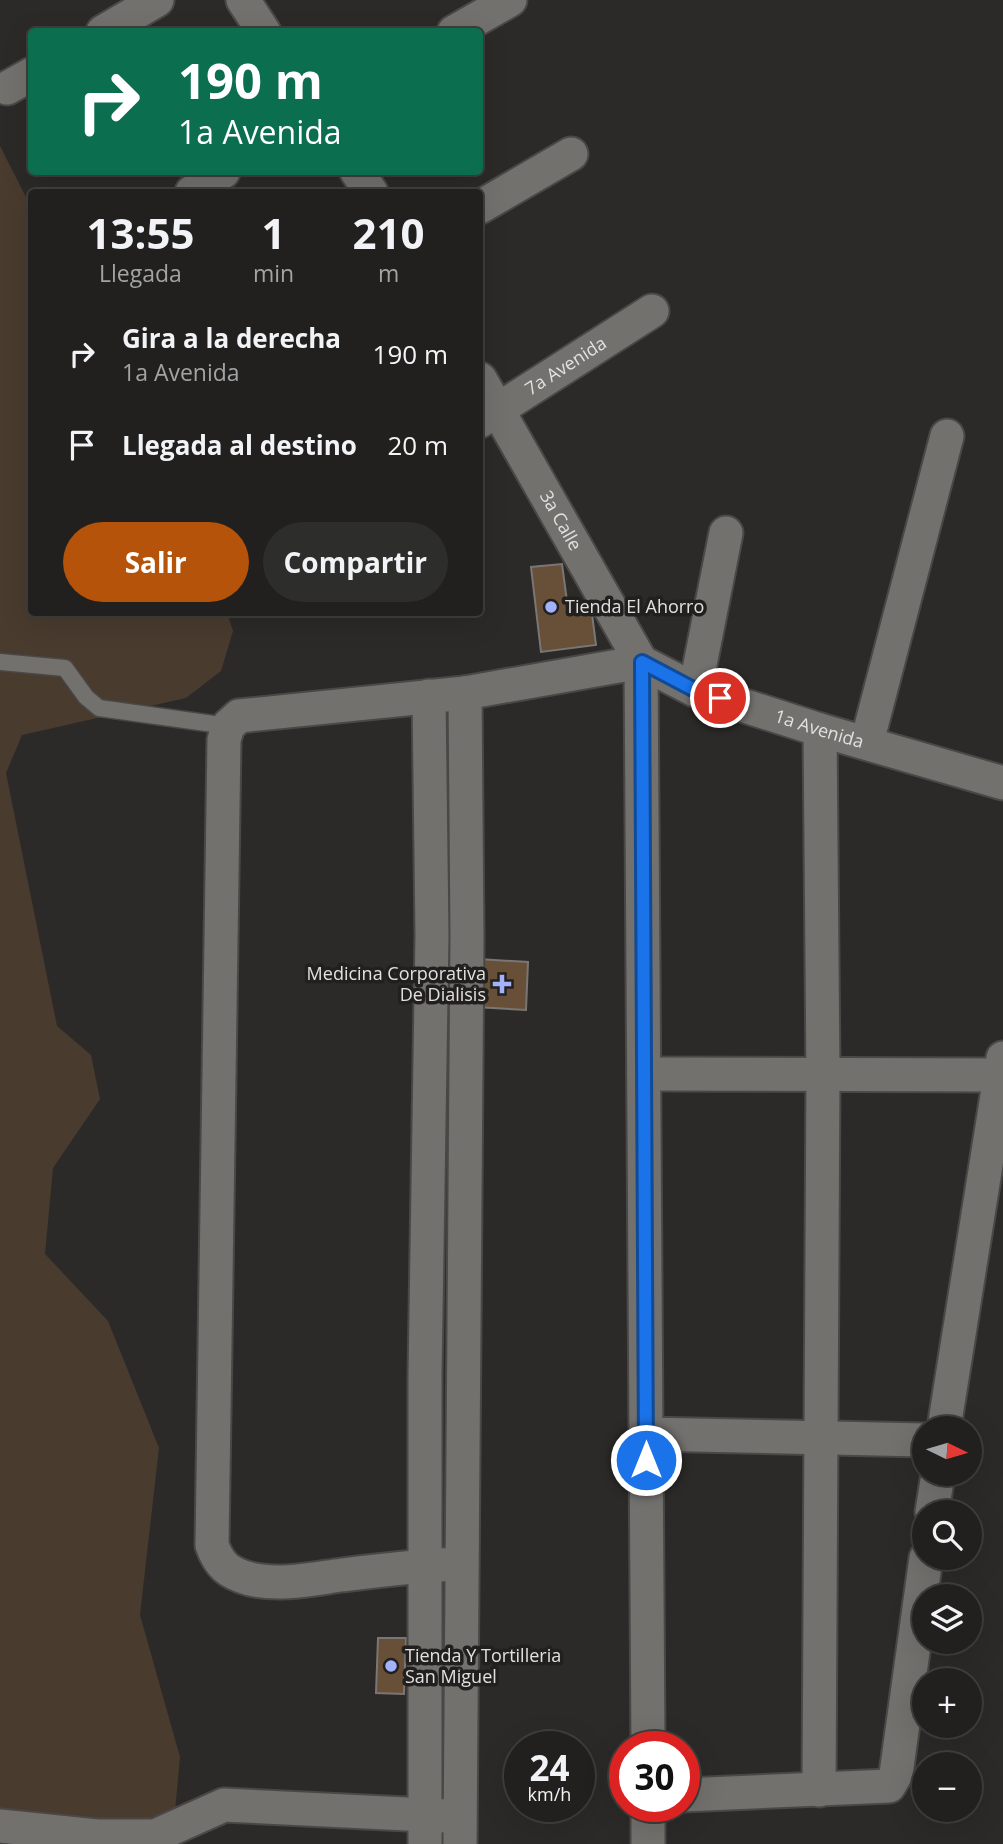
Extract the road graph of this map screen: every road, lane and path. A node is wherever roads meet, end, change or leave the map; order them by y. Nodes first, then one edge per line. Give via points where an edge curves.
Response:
1 (157, 0) edge
2 (243, 0) edge
3 (510, 0) edge
4 (110, 28) edge
5 (261, 28) edge
6 (461, 28) edge
7 (571, 154) dead end
8 (218, 175) edge
9 (197, 189) edge
10 (483, 206) edge
11 (652, 311) dead end
12 (483, 393) edge
13 (488, 416) edge
14 (947, 436) dead end
15 (726, 533) dead end
16 (0, 662) edge
17 (642, 662) junction
18 (695, 690) junction
19 (465, 693) junction
20 (429, 696) junction
21 (228, 726) junction
22 (820, 730) junction
23 (867, 742) junction
24 (1003, 783) edge
25 (432, 934) junction
26 (467, 936) junction
27 (1002, 1066) edge
28 (644, 1074) junction
29 (823, 1074) junction
30 (464, 1164) junction
31 (429, 1165) junction
32 (425, 1375) junction
33 (464, 1375) junction
34 (946, 1416) edge
35 (646, 1434) junction
36 (821, 1438) junction
37 (912, 1440) edge
38 (461, 1564) junction
39 (424, 1565) junction
40 (924, 1570) edge
41 (648, 1731) edge
42 (819, 1790) junction
43 (700, 1794) edge
44 (648, 1822) edge
45 (0, 1826) edge
46 (426, 1830) edge
47 (460, 1830) edge
48 (648, 1844) edge

1 - 4 street
2 - 5 street
3 - 6 street
7 - 10 street
8 - 9 street
11 - 13 street, 7a Avenida
12 - 13 street, 3a Calle
13 - 17 street, 3a Calle
14 - 23 street
15 - 18 street
16 - 21 lane via 65,668 99,708
17 - 18 street, 1a Avenida
17 - 19 street
17 - 28 street
18 - 22 street, 1a Avenida
19 - 20 street
19 - 26 street
20 - 21 street via 239,716
20 - 25 street
21 - 39 street via 224,740 212,1545 217,1561 250,1579 286,1582
22 - 23 street, 1a Avenida
22 - 29 street
23 - 24 street, 1a Avenida
25 - 26 street
25 - 31 street
26 - 30 street
27 - 29 street
27 - 34 street
28 - 29 street
28 - 35 street
29 - 36 street
30 - 31 street
30 - 33 street
31 - 32 street
32 - 33 street
32 - 39 street
33 - 38 street
35 - 36 street
35 - 41 street
36 - 37 street
36 - 42 street
38 - 39 street
38 - 47 street
39 - 46 street
40 - 42 street via 896,1774 889,1786
42 - 43 street
44 - 48 street
45 - 46 street via 97,1836 155,1836 224,1805
46 - 47 street

